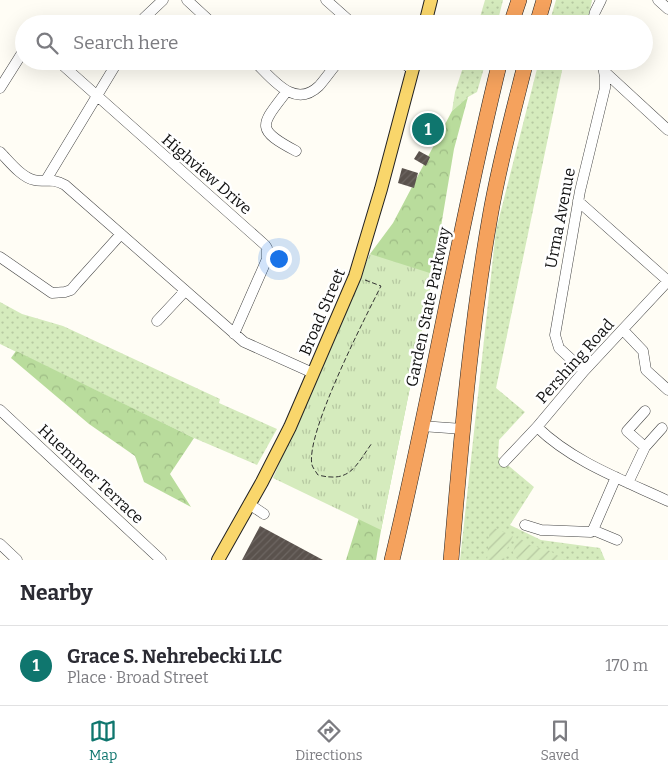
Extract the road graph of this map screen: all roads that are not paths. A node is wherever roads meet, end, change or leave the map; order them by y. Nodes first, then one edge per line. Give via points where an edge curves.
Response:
1 (163, 0) edge
2 (187, 0) edge
3 (326, 0) edge
4 (431, 0) edge
5 (519, 0) edge
6 (544, 0) edge
7 (601, 0) edge
8 (658, 0) edge
9 (668, 9) edge
10 (147, 15) edge
11 (203, 15) edge
12 (343, 15) edge
13 (427, 15) edge
14 (514, 15) edge
15 (540, 15) edge
16 (594, 15) edge
17 (15, 64) edge
18 (68, 70) edge
19 (112, 70) edge
20 (264, 70) edge
21 (331, 70) edge
22 (413, 70) edge
23 (498, 70) edge
24 (524, 70) edge
25 (604, 72) joint
26 (0, 88) edge
27 (287, 91) junction
28 (96, 96) junction
29 (668, 130) edge
30 (296, 151) dead end
31 (0, 152) edge
32 (46, 180) junction
33 (578, 201) junction
34 (121, 234) junction
35 (0, 257) edge
36 (668, 281) edge
37 (185, 291) junction
38 (157, 320) dead end
39 (623, 330) junction
40 (234, 334) junction
41 (584, 371) junction
42 (313, 373) junction
43 (668, 390) edge
44 (0, 410) edge
45 (645, 411) dead end
46 (421, 426) junction
47 (537, 427) junction
48 (662, 428) dead end
49 (463, 429) junction
50 (645, 447) junction
51 (504, 462) dead end
52 (616, 477) junction
53 (628, 483) junction
54 (668, 501) edge
55 (249, 504) junction
56 (264, 514) dead end
57 (525, 525) dead end
58 (593, 530) junction
59 (617, 540) dead end
60 (0, 544) edge
61 (17, 560) edge
62 (161, 560) edge
63 (218, 560) edge
64 (392, 560) edge
65 (451, 560) edge

1 - 10 street
2 - 11 street
3 - 12 street
4 - 13 main road
5 - 14 highway
6 - 15 highway
7 - 16 street
8 - 9 street
17 - 26 street
18 - 28 street, Highview Drive
19 - 28 street
20 - 27 street
21 - 27 street via 314,90 300,96
22 - 42 main road, Broad Street via 356,276
23 - 46 highway, Garden State Parkway via 464,213
24 - 49 highway via 490,216
25 - 29 street
25 - 33 street, Urma Avenue via 605,88
27 - 30 street via 267,117 266,126 272,138
28 - 32 street
28 - 40 street, Highview Drive via 267,248 267,259
31 - 32 street via 26,177 35,181
32 - 34 street via 65,185
33 - 36 street
33 - 41 street, Urma Avenue via 556,335 559,348
34 - 35 street via 71,290 65,292 52,293
34 - 37 street
36 - 39 street, Pershing Road
37 - 38 street
37 - 40 street
39 - 41 street, Pershing Road
39 - 43 street via 643,351 646,370
40 - 42 street via 250,346
41 - 47 street, Pershing Road
42 - 55 main road, Broad Street via 290,427
44 - 62 street, Huemmer Terrace
45 - 50 street via 627,431
46 - 49 street
46 - 64 highway, Garden State Parkway
47 - 51 street, Pershing Road
47 - 52 street via 588,464
48 - 50 street
49 - 65 highway
50 - 53 street
52 - 53 street
52 - 58 street
53 - 54 street
55 - 56 street
55 - 63 main road, Broad Street
57 - 58 street via 541,530
58 - 59 street
60 - 61 street

